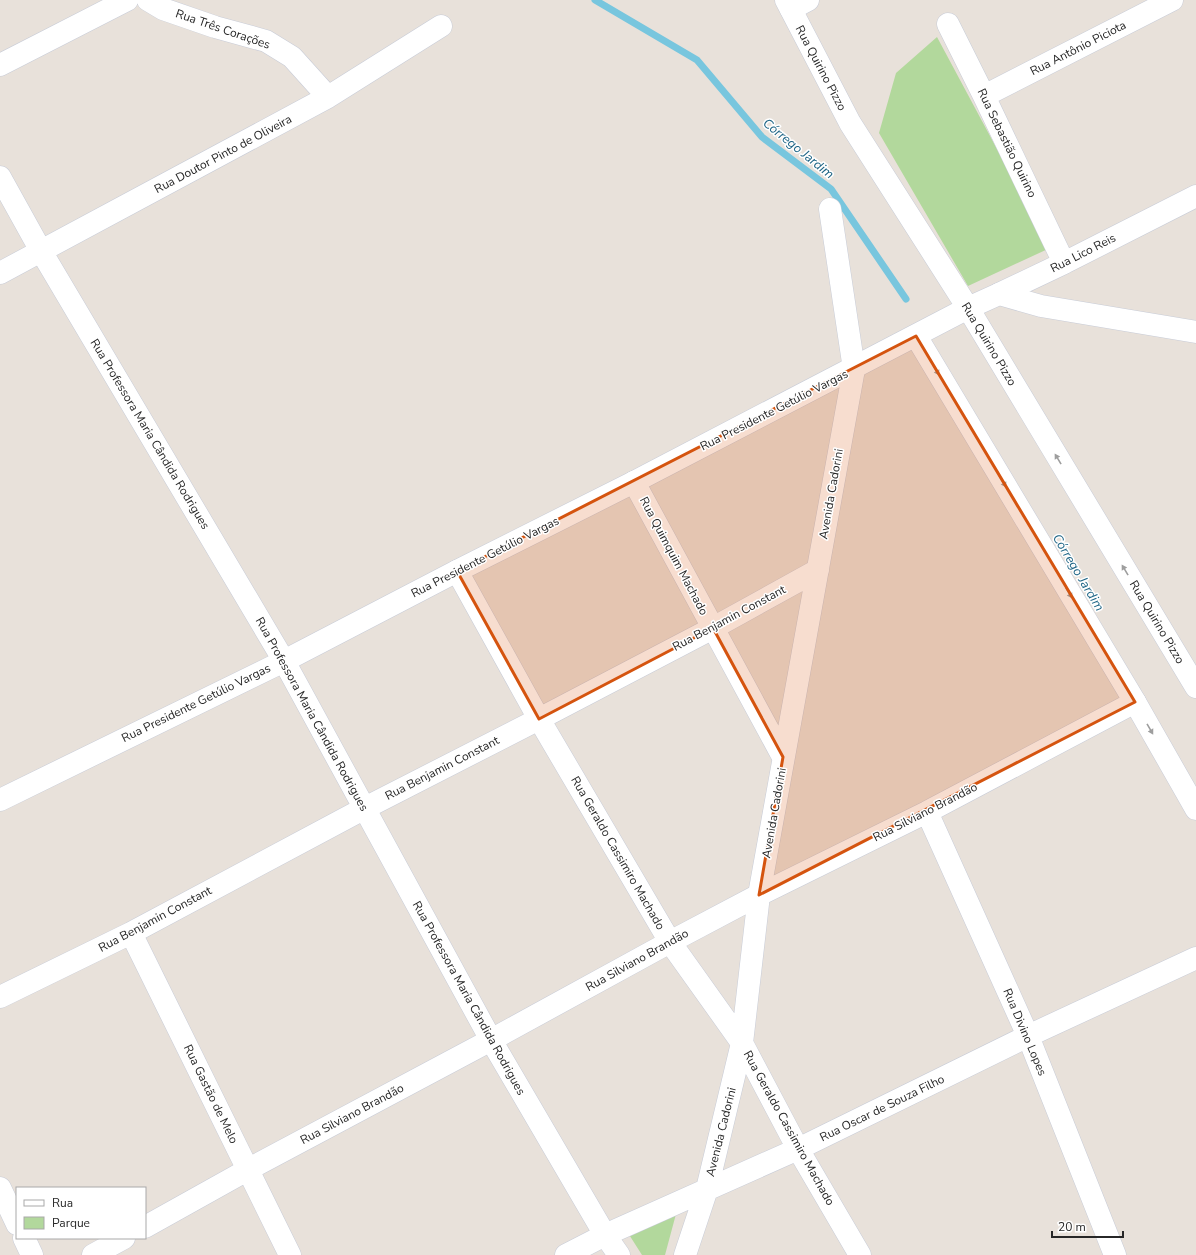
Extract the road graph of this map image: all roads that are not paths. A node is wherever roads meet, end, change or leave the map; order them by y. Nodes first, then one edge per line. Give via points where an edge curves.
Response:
1 (127, 0) edge
2 (148, 0) edge
3 (1172, 0) edge
4 (795, 3) edge
5 (948, 24) dead end
6 (442, 26) dead end
7 (0, 65) edge
8 (984, 96) junction
9 (328, 97) junction
10 (0, 177) edge
11 (1196, 196) edge
12 (830, 208) dead end
13 (41, 251) junction
14 (1064, 263) junction
15 (0, 273) edge
16 (999, 294) junction
17 (968, 308) junction
18 (1196, 332) edge
19 (916, 336) junction
20 (854, 369) junction
21 (634, 482) junction
22 (818, 570) junction
23 (457, 571) junction
24 (713, 628) junction
25 (284, 660) junction
26 (1196, 687) edge
27 (1134, 702) junction
28 (539, 719) junction
29 (783, 757) junction
30 (0, 800) edge
31 (365, 808) junction
32 (1196, 809) edge
33 (927, 812) junction
34 (759, 895) junction
35 (131, 933) junction
36 (670, 942) junction
37 (1196, 958) edge
38 (0, 997) edge
39 (1028, 1036) junction
40 (491, 1040) junction
41 (742, 1043) junction
42 (798, 1149) junction
43 (249, 1170) junction
44 (0, 1188) edge
45 (707, 1189) junction
46 (16, 1222) edge
47 (146, 1226) edge
48 (605, 1235) junction
49 (24, 1239) edge
50 (122, 1239) edge
51 (32, 1255) edge
52 (93, 1255) edge
53 (290, 1255) edge
54 (566, 1255) edge
55 (619, 1255) edge
56 (685, 1255) edge
57 (860, 1255) edge
58 (1115, 1255) edge

1 - 7 street
2 - 9 street, Rua Três Corações via 215,27 266,41 292,57
3 - 8 street, Rua Antônio Piciota
4 - 17 street, Rua Quirino Pizzo via 850,123
5 - 8 street, Rua Sebastião Quirino
6 - 9 street, Rua Doutor Pinto de Oliveira
8 - 14 street, Rua Sebastião Quirino
9 - 13 street, Rua Doutor Pinto de Oliveira
10 - 13 street, Rua Professora Maria Cândida Rodrigues
11 - 14 street, Rua Lico Reis
12 - 20 street, Avenida Cadorini
13 - 15 street, Rua Doutor Pinto de Oliveira
13 - 25 street, Rua Professora Maria Cândida Rodrigues
14 - 16 street, Rua Lico Reis
16 - 17 street, Rua Lico Reis
16 - 18 street via 1041,306
17 - 19 street, Rua Presidente Getúlio Vargas
26 -> 17 street, Rua Quirino Pizzo
19 - 20 street, Rua Presidente Getúlio Vargas
19 -> 27 street
20 - 21 street, Rua Presidente Getúlio Vargas
20 - 22 street, Avenida Cadorini
21 - 23 street, Rua Presidente Getúlio Vargas
21 - 24 street, Rua Quimquim Machado
22 - 24 street, Rua Benjamin Constant
22 - 29 street, Avenida Cadorini
23 - 25 street, Rua Presidente Getúlio Vargas
23 - 28 street, Rua Geraldo Cassimiro Machado
24 - 28 street, Rua Benjamin Constant
24 - 29 street, Rua Quimquim Machado
25 - 30 street, Rua Presidente Getúlio Vargas
25 - 31 street, Rua Professora Maria Cândida Rodrigues
27 -> 32 street
27 - 33 street, Rua Silviano Brandão
28 - 31 street, Rua Benjamin Constant
28 - 36 street, Rua Geraldo Cassimiro Machado
29 - 34 street, Avenida Cadorini
31 - 35 street, Rua Benjamin Constant
31 - 40 street, Rua Professora Maria Cândida Rodrigues
33 - 34 street, Rua Silviano Brandão
33 - 39 street, Rua Divino Lopes
34 - 36 street, Rua Silviano Brandão
34 - 41 street, Avenida Cadorini
35 - 38 street, Rua Benjamin Constant
35 - 43 street, Rua Gastão de Melo
36 - 40 street, Rua Silviano Brandão
36 - 41 street, Rua Geraldo Cassimiro Machado
37 - 39 street, Rua Oscar de Souza Filho
39 - 42 street, Rua Oscar de Souza Filho
39 - 58 street, Rua Divino Lopes
40 - 43 street, Rua Silviano Brandão
40 - 48 street, Rua Professora Maria Cândida Rodrigues
41 - 42 street, Rua Geraldo Cassimiro Machado
41 - 45 street, Avenida Cadorini
42 - 45 street, Rua Oscar de Souza Filho
42 - 57 street, Rua Geraldo Cassimiro Machado
43 - 47 street, Rua Silviano Brandão
43 - 53 street, Rua Gastão de Melo
44 - 46 street
45 - 48 street, Rua Oscar de Souza Filho
45 - 56 street, Avenida Cadorini
48 - 54 street, Rua Oscar de Souza Filho
48 - 55 street, Rua Professora Maria Cândida Rodrigues
49 - 51 street
50 - 52 street

